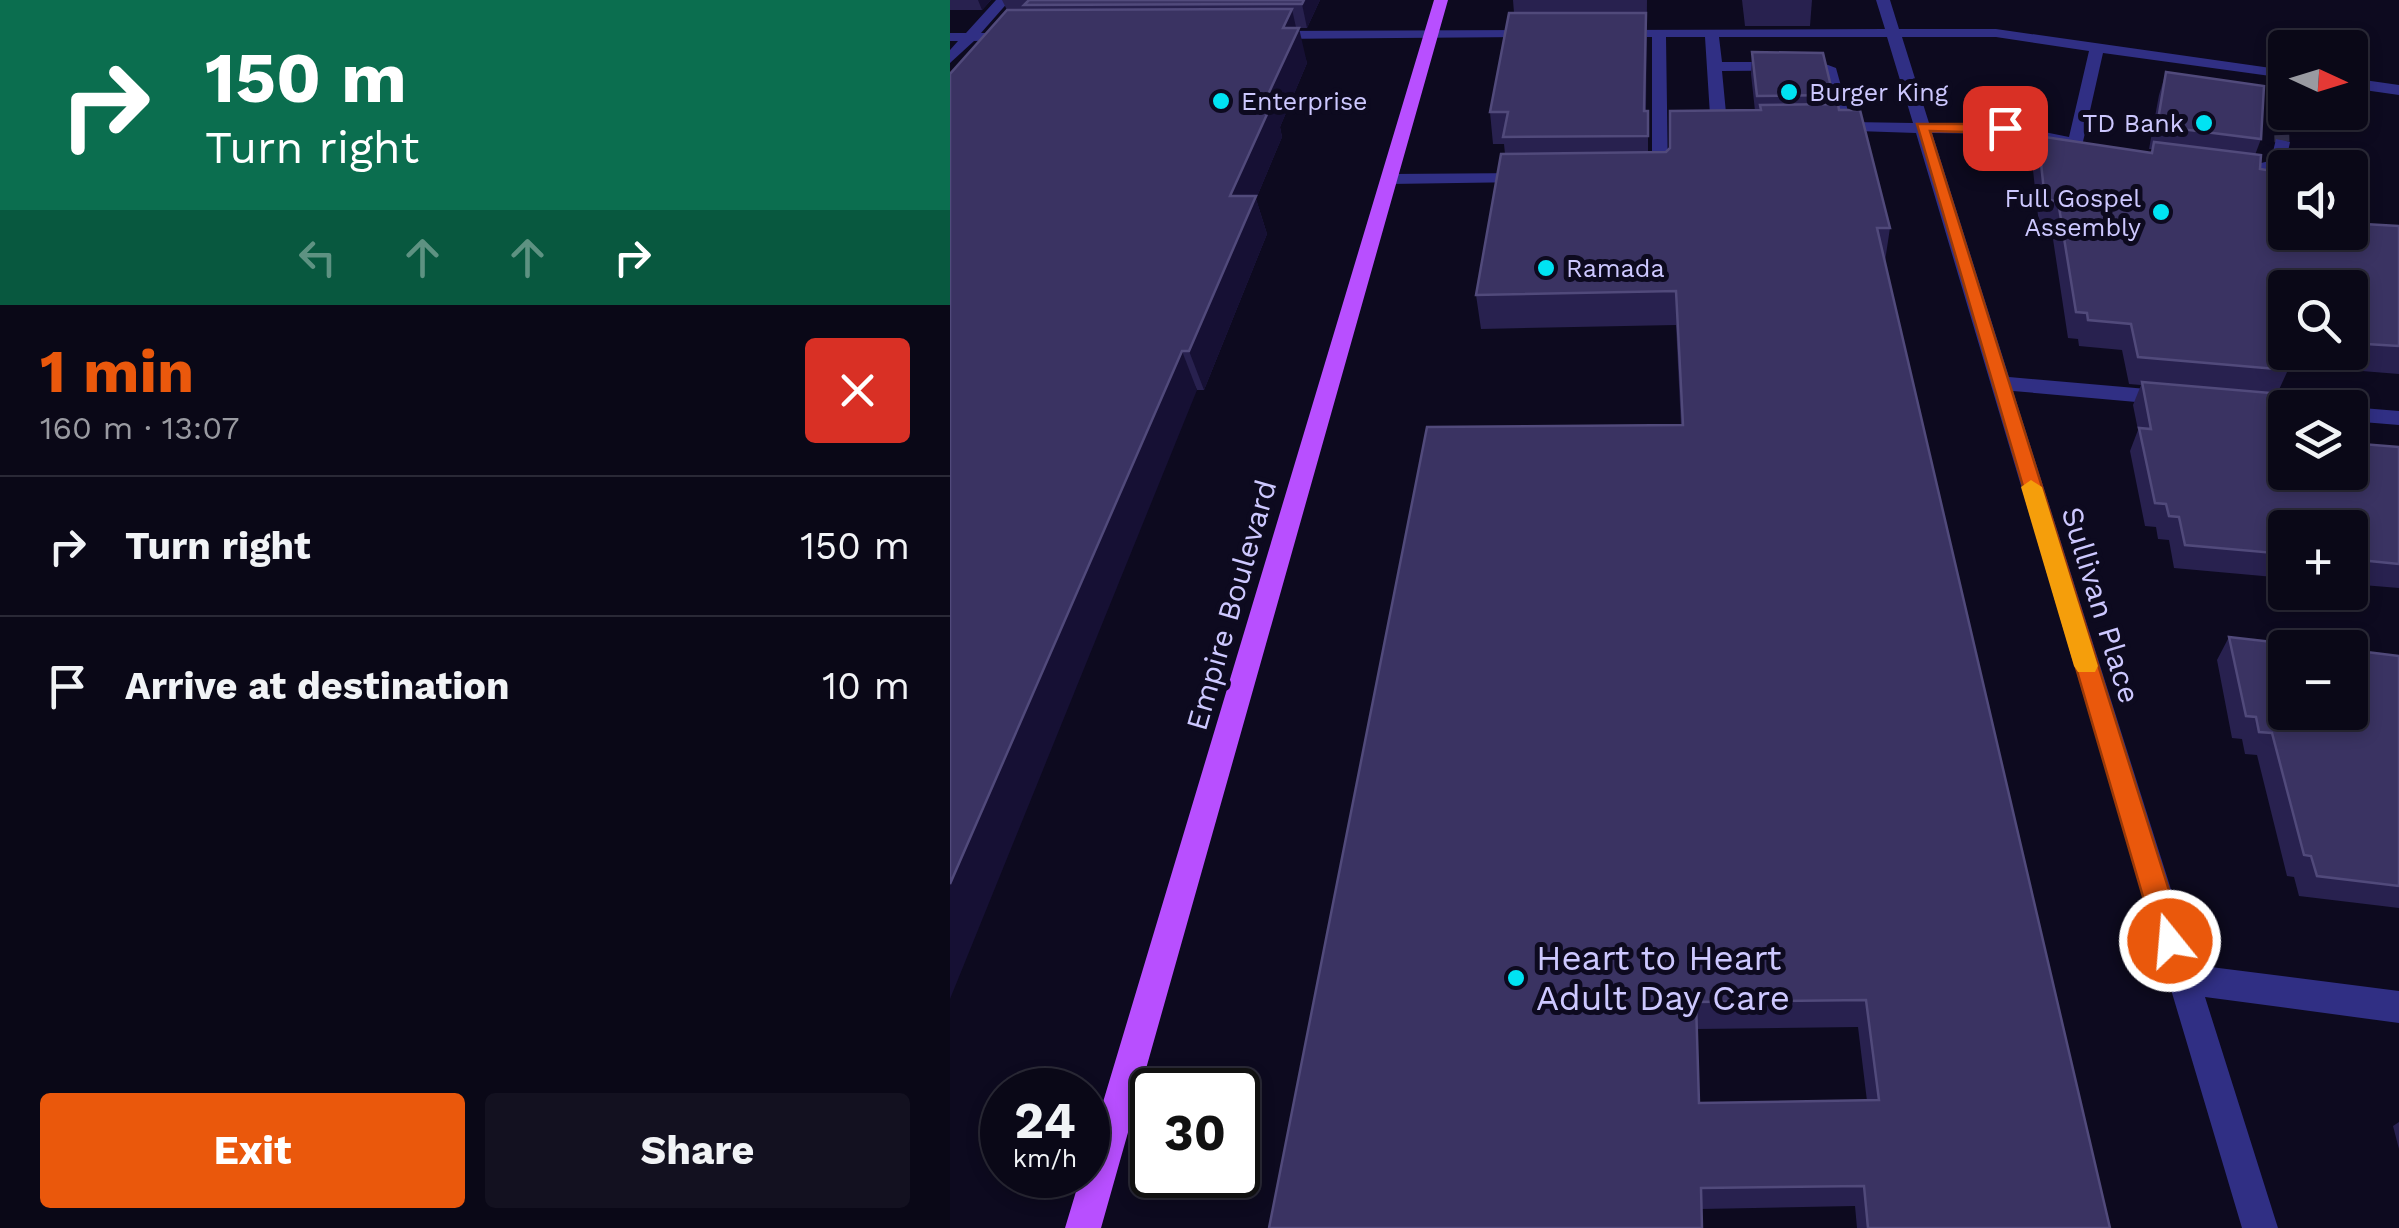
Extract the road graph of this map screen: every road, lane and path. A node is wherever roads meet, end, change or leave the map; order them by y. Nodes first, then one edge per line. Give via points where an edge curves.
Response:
1 (1003, 0) edge
2 (1441, 0) edge
3 (1883, 0) edge
4 (1893, 32) junction
5 (1659, 33) junction
6 (1712, 33) junction
7 (1431, 34) junction
8 (1552, 34) edge
9 (1588, 34) edge
10 (1260, 35) edge
11 (950, 37) edge
12 (970, 37) junction
13 (1031, 37) edge
14 (2097, 48) junction
15 (950, 59) edge
16 (1714, 66) junction
17 (2268, 72) edge
18 (2368, 86) edge
19 (2399, 90) edge
20 (1825, 127) edge
21 (1844, 127) junction
22 (1922, 127) junction
23 (1767, 128) edge
24 (2282, 142) dead end
25 (2205, 166) edge
26 (1651, 177) edge
27 (1547, 178) edge
28 (1390, 179) junction
29 (2000, 384) junction
30 (2193, 400) edge
31 (2368, 415) edge
32 (2399, 418) edge
33 (2182, 978) junction
34 (2399, 1007) edge
35 (1083, 1228) edge
36 (2260, 1228) edge

1 - 12 street
2 - 7 main road, Empire Boulevard
3 - 4 street, Sullivan Place
4 - 6 street
4 - 14 street via 1996,33
4 - 22 street, Sullivan Place
5 - 6 street
5 - 9 street
5 - 26 street
6 - 16 street
7 - 8 street
7 - 10 street
7 - 28 main road, Empire Boulevard
11 - 12 street
12 - 13 street
12 - 15 street
14 - 17 street
14 - 22 street via 2084,145 2005,128
16 - 21 street via 1831,71
16 - 23 street via 1718,114 1748,128
18 - 19 street
20 - 21 street
21 - 22 street
22 - 29 street, Sullivan Place
24 - 25 street via 2279,162 2260,172
27 - 28 street
28 - 35 main road, Empire Boulevard
29 - 30 street
29 - 33 street, Sullivan Place
31 - 32 street
33 - 34 street
33 - 36 street, Sullivan Place

